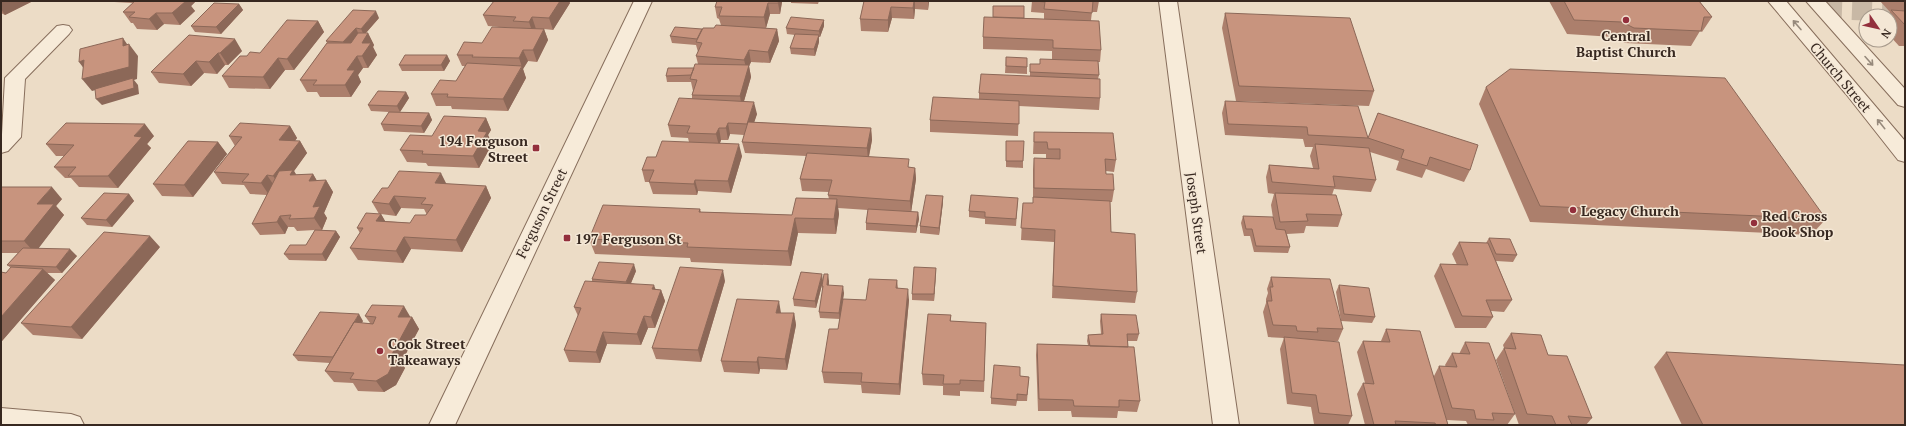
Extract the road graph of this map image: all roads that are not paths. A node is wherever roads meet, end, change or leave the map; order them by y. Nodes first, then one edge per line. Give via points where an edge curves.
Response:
1 (643, 1) edge
2 (1168, 1) edge
3 (1776, 1) edge
4 (1815, 1) edge
5 (63, 30) dead end
6 (1905, 101) edge
7 (1, 146) edge
8 (1905, 155) edge
9 (1, 420) edge
10 (71, 425) edge
11 (442, 425) edge
12 (1226, 425) edge

1 - 11 street, Ferguson Street
2 - 12 street, Joseph Street
8 -> 3 street, Church Street
4 -> 6 street
5 - 7 street via 15,78 11,138
9 - 10 street

